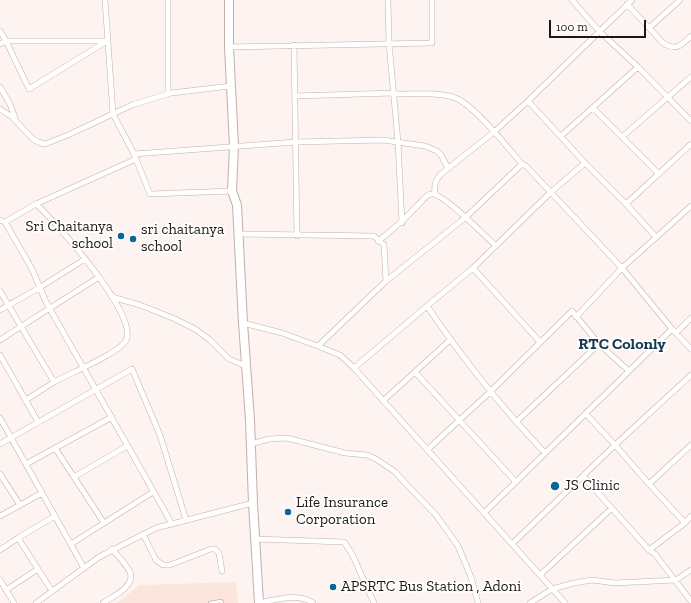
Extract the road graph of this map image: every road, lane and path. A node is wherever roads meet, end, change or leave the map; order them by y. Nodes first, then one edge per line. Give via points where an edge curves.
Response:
1 (105, 0) edge
2 (168, 0) edge
3 (229, 0) edge
4 (388, 0) edge
5 (432, 0) edge
6 (572, 0) edge
7 (632, 0) edge
8 (680, 0) edge
9 (627, 4) junction
10 (649, 28) junction
11 (0, 31) edge
12 (600, 32) junction
13 (691, 36) edge
14 (107, 41) junction
15 (6, 42) junction
16 (389, 43) junction
17 (0, 44) edge
18 (294, 45) junction
19 (229, 48) junction
20 (638, 67) junction
21 (691, 77) edge
22 (231, 86) junction
23 (0, 87) edge
24 (393, 93) junction
25 (168, 94) junction
26 (295, 96) junction
27 (667, 97) junction
28 (528, 102) junction
29 (592, 108) junction
30 (0, 109) edge
31 (113, 114) junction
32 (16, 121) junction
33 (691, 121) edge
34 (494, 132) junction
35 (561, 136) junction
36 (622, 137) junction
37 (296, 142) junction
38 (398, 142) junction
39 (691, 144) edge
40 (234, 146) junction
41 (135, 157) junction
42 (584, 163) junction
43 (522, 164) junction
44 (448, 168) junction
45 (659, 174) junction
46 (232, 191) junction
47 (551, 192) junction
48 (435, 194) junction
49 (36, 204) junction
50 (626, 204) junction
51 (691, 206) edge
52 (466, 217) junction
53 (2, 221) edge
54 (402, 223) junction
55 (239, 234) junction
56 (297, 236) junction
57 (656, 237) junction
58 (378, 240) junction
59 (495, 245) junction
60 (85, 259) junction
61 (473, 268) junction
62 (622, 268) junction
63 (99, 277) junction
64 (386, 281) junction
65 (39, 288) junction
66 (0, 291) edge
67 (112, 297) junction
68 (9, 306) junction
69 (427, 306) junction
70 (50, 309) junction
71 (0, 310) edge
72 (576, 317) junction
73 (691, 318) edge
74 (243, 323) junction
75 (21, 326) junction
76 (674, 331) junction
77 (0, 340) edge
78 (450, 340) junction
79 (540, 342) junction
80 (600, 344) junction
81 (318, 346) junction
82 (691, 348) edge
83 (0, 355) edge
84 (246, 366) junction
85 (83, 367) junction
86 (354, 368) junction
87 (629, 371) junction
88 (415, 372) junction
89 (691, 375) edge
90 (54, 382) junction
91 (96, 390) junction
92 (490, 392) junction
93 (26, 400) junction
94 (383, 401) junction
95 (586, 414) junction
96 (0, 418) edge
97 (112, 418) junction
98 (460, 420) junction
99 (38, 422) junction
100 (516, 422) junction
101 (11, 438) junction
102 (0, 444) edge
103 (251, 444) junction
104 (615, 445) junction
105 (691, 445) edge
106 (128, 446) junction
107 (55, 448) junction
108 (427, 450) junction
109 (546, 453) junction
110 (26, 464) junction
111 (0, 474) edge
112 (583, 476) junction
113 (74, 477) junction
114 (516, 482) junction
115 (649, 484) junction
116 (153, 492) junction
117 (42, 493) junction
118 (253, 503) junction
119 (20, 505) junction
120 (612, 508) junction
121 (484, 513) junction
122 (0, 516) edge
123 (55, 516) junction
124 (691, 516) edge
125 (186, 520) junction
126 (104, 523) junction
127 (685, 523) junction
128 (172, 524) junction
129 (143, 534) junction
130 (18, 538) junction
131 (255, 539) junction
132 (71, 544) junction
133 (512, 544) junction
134 (112, 549) junction
135 (0, 550) edge
136 (649, 550) junction
137 (84, 568) junction
138 (38, 569) junction
139 (222, 570) dead end
140 (691, 570) edge
141 (540, 575) junction
142 (0, 580) edge
143 (676, 580) junction
144 (552, 589) junction
145 (6, 590) junction
146 (52, 591) junction
147 (691, 601) edge
148 (14, 603) edge
149 (36, 603) edge
150 (103, 603) edge
151 (210, 603) edge
152 (222, 603) edge
153 (259, 603) edge
154 (313, 603) edge
155 (374, 603) edge
156 (478, 603) edge
157 (530, 603) edge
158 (565, 603) edge

1 - 14 street
2 - 25 street
3 - 19 main road
4 - 16 street
5 - 16 street via 432,43
6 - 12 street
7 - 9 street
8 - 10 street
9 - 10 street
9 - 12 street
10 - 13 street via 670,47 682,44
11 - 15 street
12 - 20 street
12 - 28 street
14 - 15 street
14 - 15 street via 29,89
14 - 31 street
15 - 17 street
16 - 18 street
16 - 24 street
18 - 19 street
18 - 26 street
19 - 22 main road
20 - 27 street
20 - 29 street
21 - 27 street
22 - 25 street
22 - 40 main road
23 - 32 street
24 - 26 street
24 - 34 street via 441,95 462,101
24 - 38 street
25 - 31 street
26 - 37 street
27 - 33 street
27 - 36 street
28 - 34 street
28 - 35 street
29 - 35 street
29 - 36 street
30 - 32 street
31 - 32 street via 45,144 33,139
31 - 41 street
34 - 43 street
34 - 44 street
35 - 42 street
36 - 45 street
37 - 38 street
37 - 40 street
37 - 56 street
38 - 44 street via 425,146 437,151 442,155
38 - 54 street
39 - 45 street
40 - 41 street
40 - 46 main road
41 - 46 street via 150,194
41 - 49 street
42 - 47 street
42 - 50 street
43 - 47 street
43 - 52 street
44 - 48 street via 436,180
45 - 50 street
46 - 55 main road via 237,205
47 - 59 street
47 - 62 street
48 - 52 street
48 - 54 street via 425,198
49 - 53 street
49 - 60 street
50 - 57 street
51 - 57 street
52 - 59 street
52 - 64 street
53 - 65 street via 32,269
54 - 58 street
55 - 56 street
55 - 74 main road
56 - 58 street via 374,236
57 - 62 street
58 - 64 street via 384,245
59 - 61 street
60 - 63 street
60 - 65 street
61 - 69 street
61 - 79 street
62 - 72 street
62 - 76 street
63 - 67 street
63 - 70 street
64 - 81 street
65 - 68 street
65 - 70 street
66 - 68 street
67 - 84 street via 175,319 195,329 229,359
67 - 85 street via 125,319 128,337 113,352
68 - 71 street
68 - 75 street
69 - 78 street
69 - 86 street
70 - 75 street
70 - 85 street
72 - 79 street via 572,311
72 - 80 street
73 - 76 street
74 - 81 street
74 - 84 main road
75 - 77 street
75 - 90 street
76 - 82 street
76 - 87 street
78 - 88 street
78 - 92 street
79 - 92 street
80 - 87 street
80 - 100 street
81 - 86 street via 340,355
83 - 93 street
84 - 103 main road
85 - 90 street
85 - 91 street
86 - 94 street
87 - 95 street
88 - 94 street
88 - 98 street
89 - 104 street
90 - 93 street
91 - 97 street
91 - 99 street
91 - 125 street via 132,369 160,435
92 - 98 street
92 - 100 street
93 - 99 street
94 - 108 street
95 - 104 street
95 - 109 street
96 - 101 street
97 - 106 street
97 - 107 street
98 - 108 street
98 - 114 street
99 - 101 street
100 - 109 street
101 - 102 street
101 - 110 street
103 - 118 main road
103 - 156 street via 287,438 344,453 376,458 394,471 415,492 458,546 471,577
104 - 112 street
104 - 115 street
105 - 115 street
106 - 113 street
106 - 116 street
107 - 110 street
107 - 113 street
108 - 121 street
109 - 114 street
110 - 117 street
111 - 119 street
112 - 120 street
112 - 133 street
113 - 126 street
114 - 121 street
115 - 127 street
116 - 126 street
116 - 128 street
117 - 119 street
117 - 123 street
118 - 125 street
118 - 131 main road
119 - 122 street
120 - 136 street
120 - 141 street
121 - 133 street
123 - 130 street
123 - 132 street
124 - 127 street
125 - 128 street
126 - 132 street
127 - 136 street
128 - 129 street
129 - 134 street
129 - 139 street via 156,560 163,565 170,565 211,548 219,554
130 - 135 street
130 - 138 street
131 - 153 main road
131 - 155 street via 344,542
132 - 137 street
133 - 141 street
134 - 137 street
134 - 150 street via 130,572 131,578 123,590
136 - 143 street
137 - 146 street
138 - 145 street
138 - 146 street
140 - 143 street
141 - 144 street
142 - 145 street
143 - 144 street via 615,583 592,580
143 - 147 street
144 - 157 street
144 - 158 street
145 - 148 street
146 - 149 street
151 - 152 lane
153 - 154 street via 287,598 308,599

